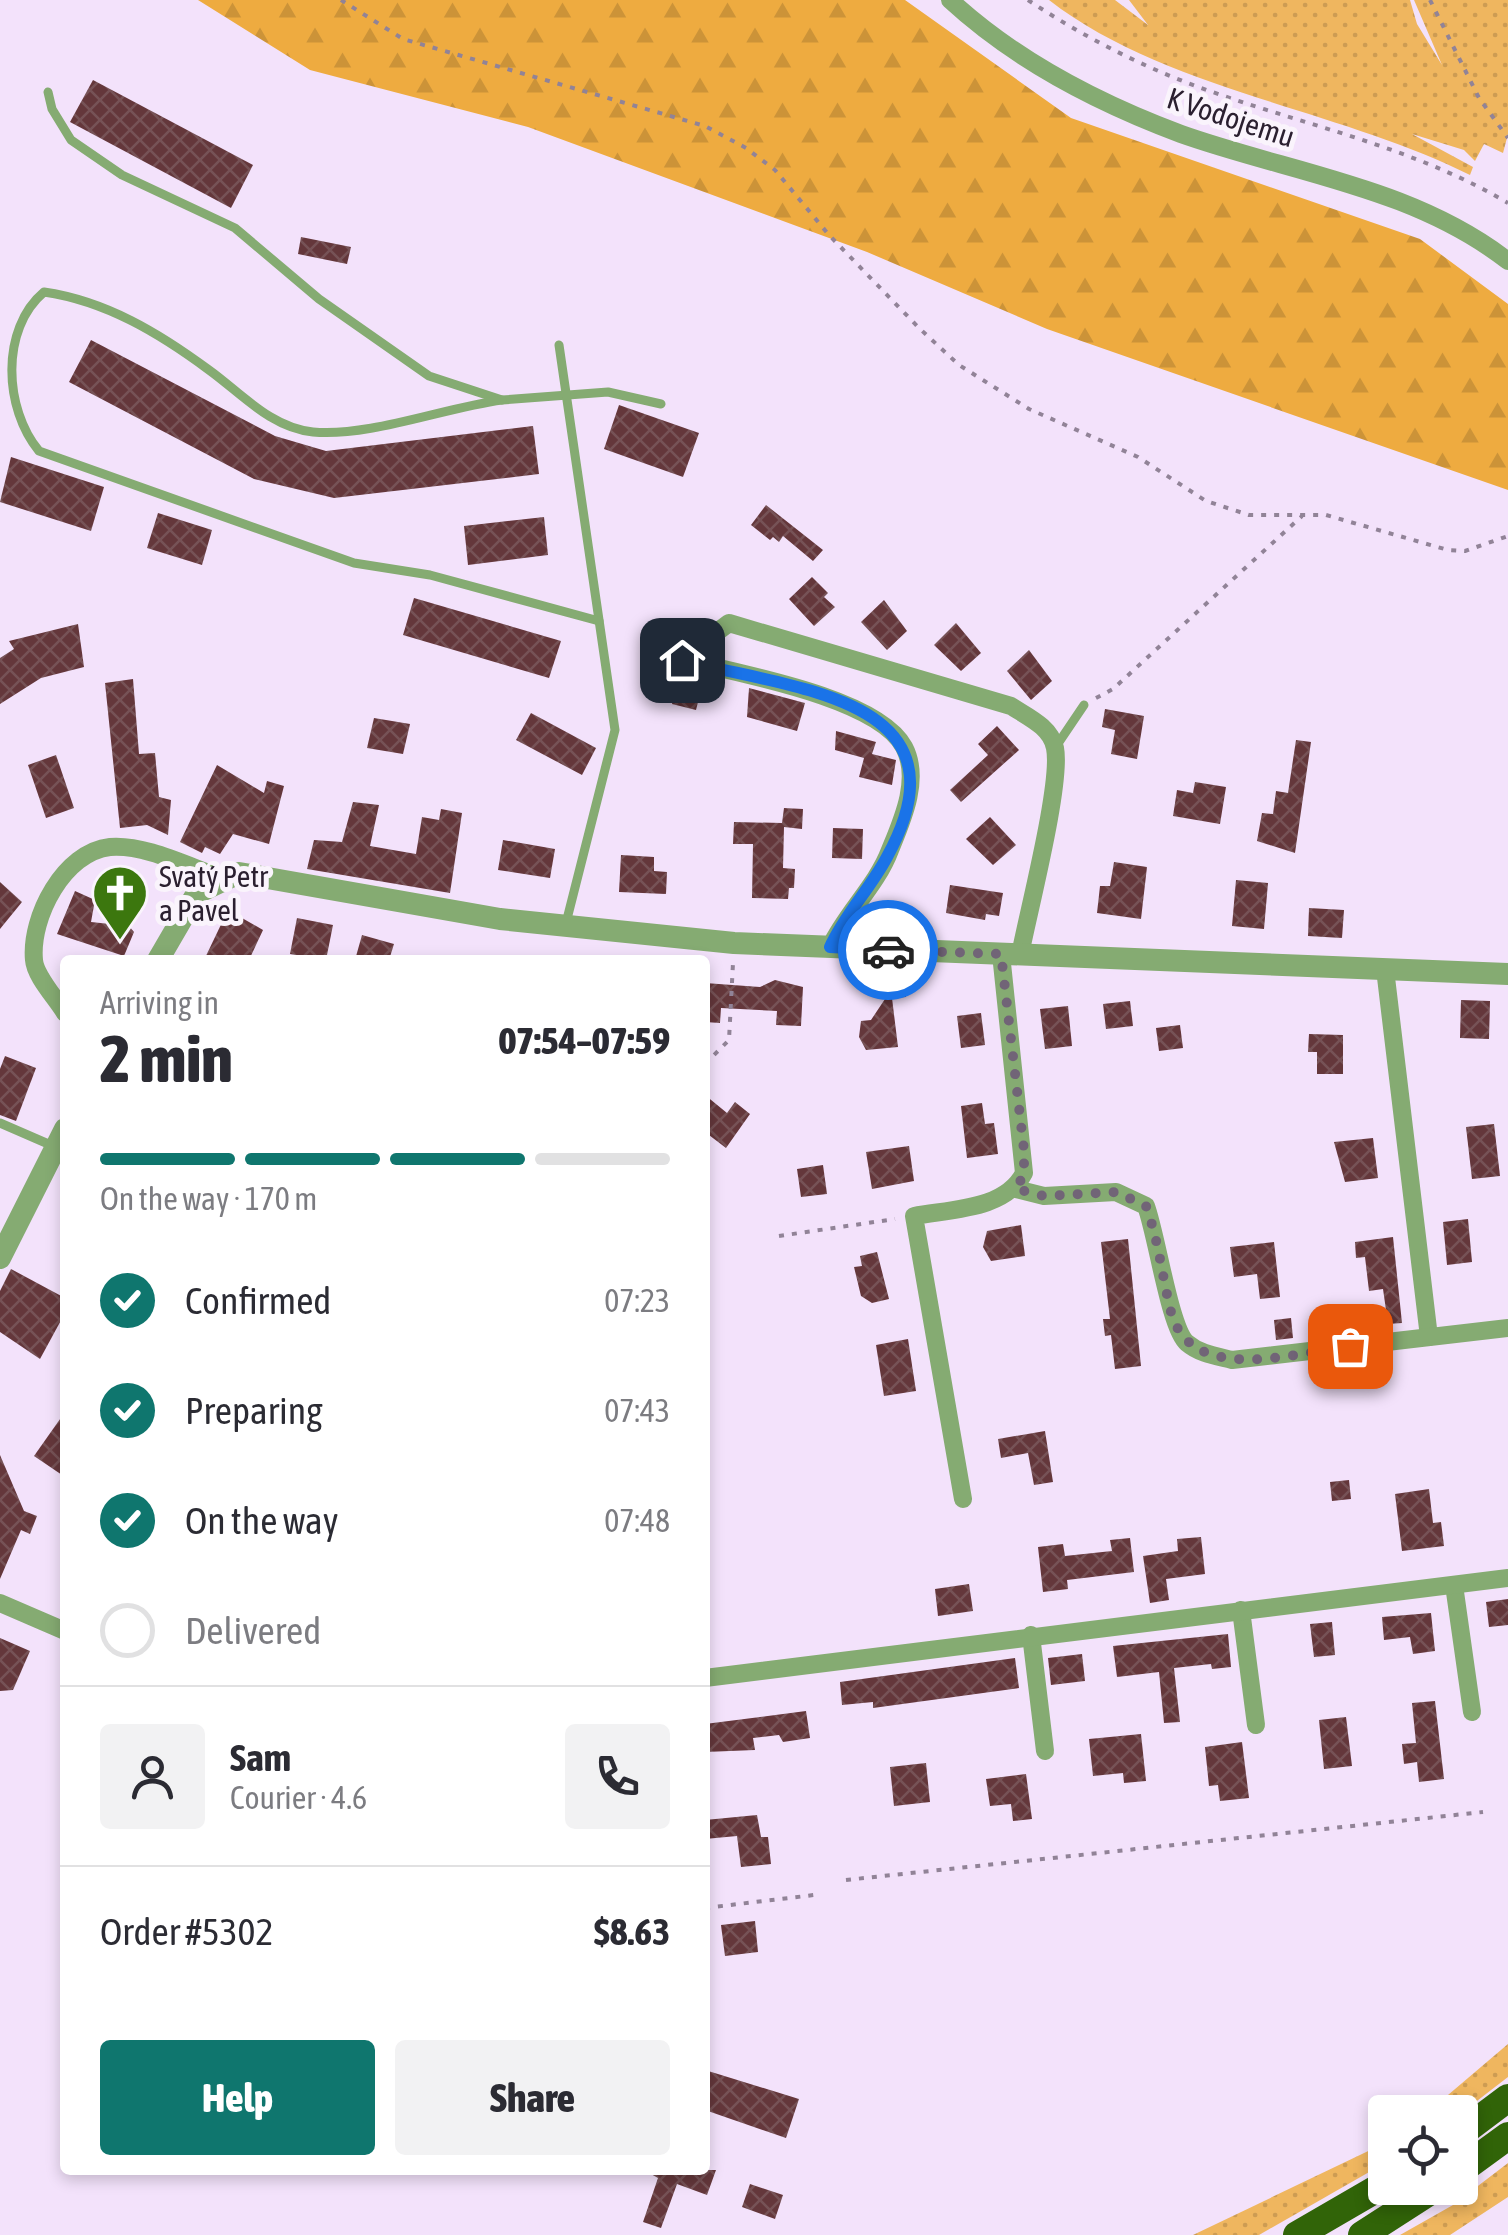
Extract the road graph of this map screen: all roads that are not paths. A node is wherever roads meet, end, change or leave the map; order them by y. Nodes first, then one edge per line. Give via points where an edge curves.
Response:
1 (950, 0) edge
2 (48, 92) dead end
3 (1508, 261) edge
4 (559, 345) dead end
5 (566, 396) junction
6 (502, 400) junction
7 (660, 404) dead end
8 (599, 621) junction
9 (660, 654) dead end
10 (704, 666) junction
11 (1084, 704) road end
12 (1055, 747) junction
13 (222, 878) junction
14 (565, 926) junction
15 (830, 947) junction
16 (161, 955) edge
17 (1011, 955) junction
18 (1385, 969) junction
19 (1508, 974) edge
20 (60, 1005) edge
21 (0, 1124) edge
22 (60, 1138) edge
23 (1016, 1189) junction
24 (0, 1258) edge
25 (1508, 1328) edge
26 (1429, 1337) junction
27 (963, 1499) dead end
28 (1508, 1578) edge
29 (1454, 1585) junction
30 (0, 1603) edge
31 (1242, 1610) junction
32 (60, 1629) edge
33 (1031, 1635) junction
34 (710, 1677) edge
35 (1472, 1712) dead end
36 (1256, 1725) dead end
37 (1044, 1751) dead end
38 (1508, 2098) edge
39 (1478, 2120) edge
40 (1508, 2136) edge
41 (1478, 2157) edge
42 (1368, 2194) edge
43 (1409, 2205) edge
44 (1298, 2235) edge
45 (1362, 2235) edge

1 - 3 street, K Vodojemu via 1034,66 1180,134 1356,184 1480,239
2 - 6 lane via 71,140 122,175 235,228 318,299 430,376
4 - 5 lane
5 - 6 lane
5 - 7 lane via 608,392
5 - 8 lane
6 - 8 lane via 310,432 270,418 158,334 75,296 44,292 26,307 11,391 20,429 40,450 354,563 430,575
8 - 14 lane via 615,730
9 - 10 street
10 - 12 street via 713,635 729,623 1012,706 1045,728
10 - 15 street via 851,704 888,727 905,748 908,803 888,856
11 - 12 lane
12 - 17 street via 1054,780
13 - 14 street via 239,873
13 - 16 street via 198,893
13 - 20 street via 116,846 78,860 36,925 33,964
14 - 15 street
15 - 17 street
17 - 18 street
17 - 23 street via 1024,1150
18 - 19 street
18 - 26 street
21 - 22 lane
22 - 24 street
23 - 26 street via 1044,1196 1116,1192 1146,1206 1172,1314 1183,1340 1201,1352 1232,1360
23 - 27 street via 999,1199 914,1216
25 - 26 street
28 - 29 street
29 - 31 street
29 - 35 street
30 - 32 street
31 - 33 street
31 - 36 street
33 - 34 street
33 - 37 street
38 - 39 highway
40 - 41 highway
42 - 44 highway
43 - 45 highway

